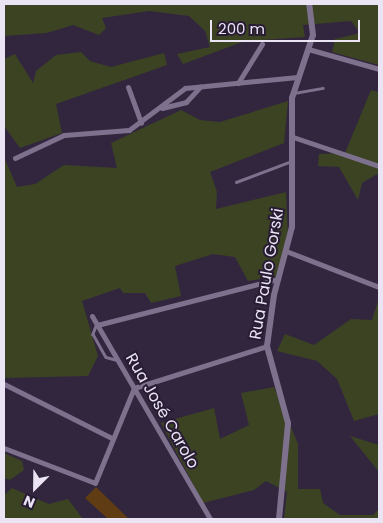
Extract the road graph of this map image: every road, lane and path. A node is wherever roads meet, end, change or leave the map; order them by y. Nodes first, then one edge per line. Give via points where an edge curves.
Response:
1 (309, 4) edge
2 (262, 44) dead end
3 (308, 49) junction
4 (379, 69) edge
5 (297, 77) junction
6 (238, 83) junction
7 (128, 87) dead end
8 (200, 87) junction
9 (324, 88) dead end
10 (293, 93) junction
11 (162, 108) junction
12 (141, 123) junction
13 (293, 137) junction
14 (15, 158) dead end
15 (293, 160) junction
16 (379, 166) edge
17 (236, 182) dead end
18 (286, 251) junction
19 (278, 279) junction
20 (379, 288) edge
21 (92, 316) dead end
22 (97, 325) junction
23 (267, 346) junction
24 (4, 384) edge
25 (134, 388) junction
26 (112, 438) junction
27 (4, 448) edge
28 (210, 519) edge
29 (279, 519) edge

1 - 3 street, Rua Paulo Gorski via 313,30
2 - 6 street
3 - 4 street
3 - 5 street, Rua Paulo Gorski
5 - 6 street
5 - 10 street, Rua Paulo Gorski
6 - 8 street
7 - 12 street
8 - 11 street via 186,102
8 - 11 street via 180,90
9 - 10 lane
10 - 13 street, Rua Paulo Gorski
11 - 12 street
12 - 14 street via 123,133 64,134
13 - 15 street, Rua Paulo Gorski
13 - 16 street
15 - 17 lane
15 - 18 street, Rua Paulo Gorski via 293,215
18 - 19 street, Rua Paulo Gorski
18 - 20 street
19 - 22 street
19 - 23 street, Rua Paulo Gorski
21 - 22 street, Rua José Carolo
22 - 25 street, Rua José Carolo
23 - 25 street
23 - 29 street, Rua Paulo Gorski via 288,423
24 - 26 street
25 - 26 street
25 - 28 street, Rua José Carolo
26 - 27 street via 95,484

